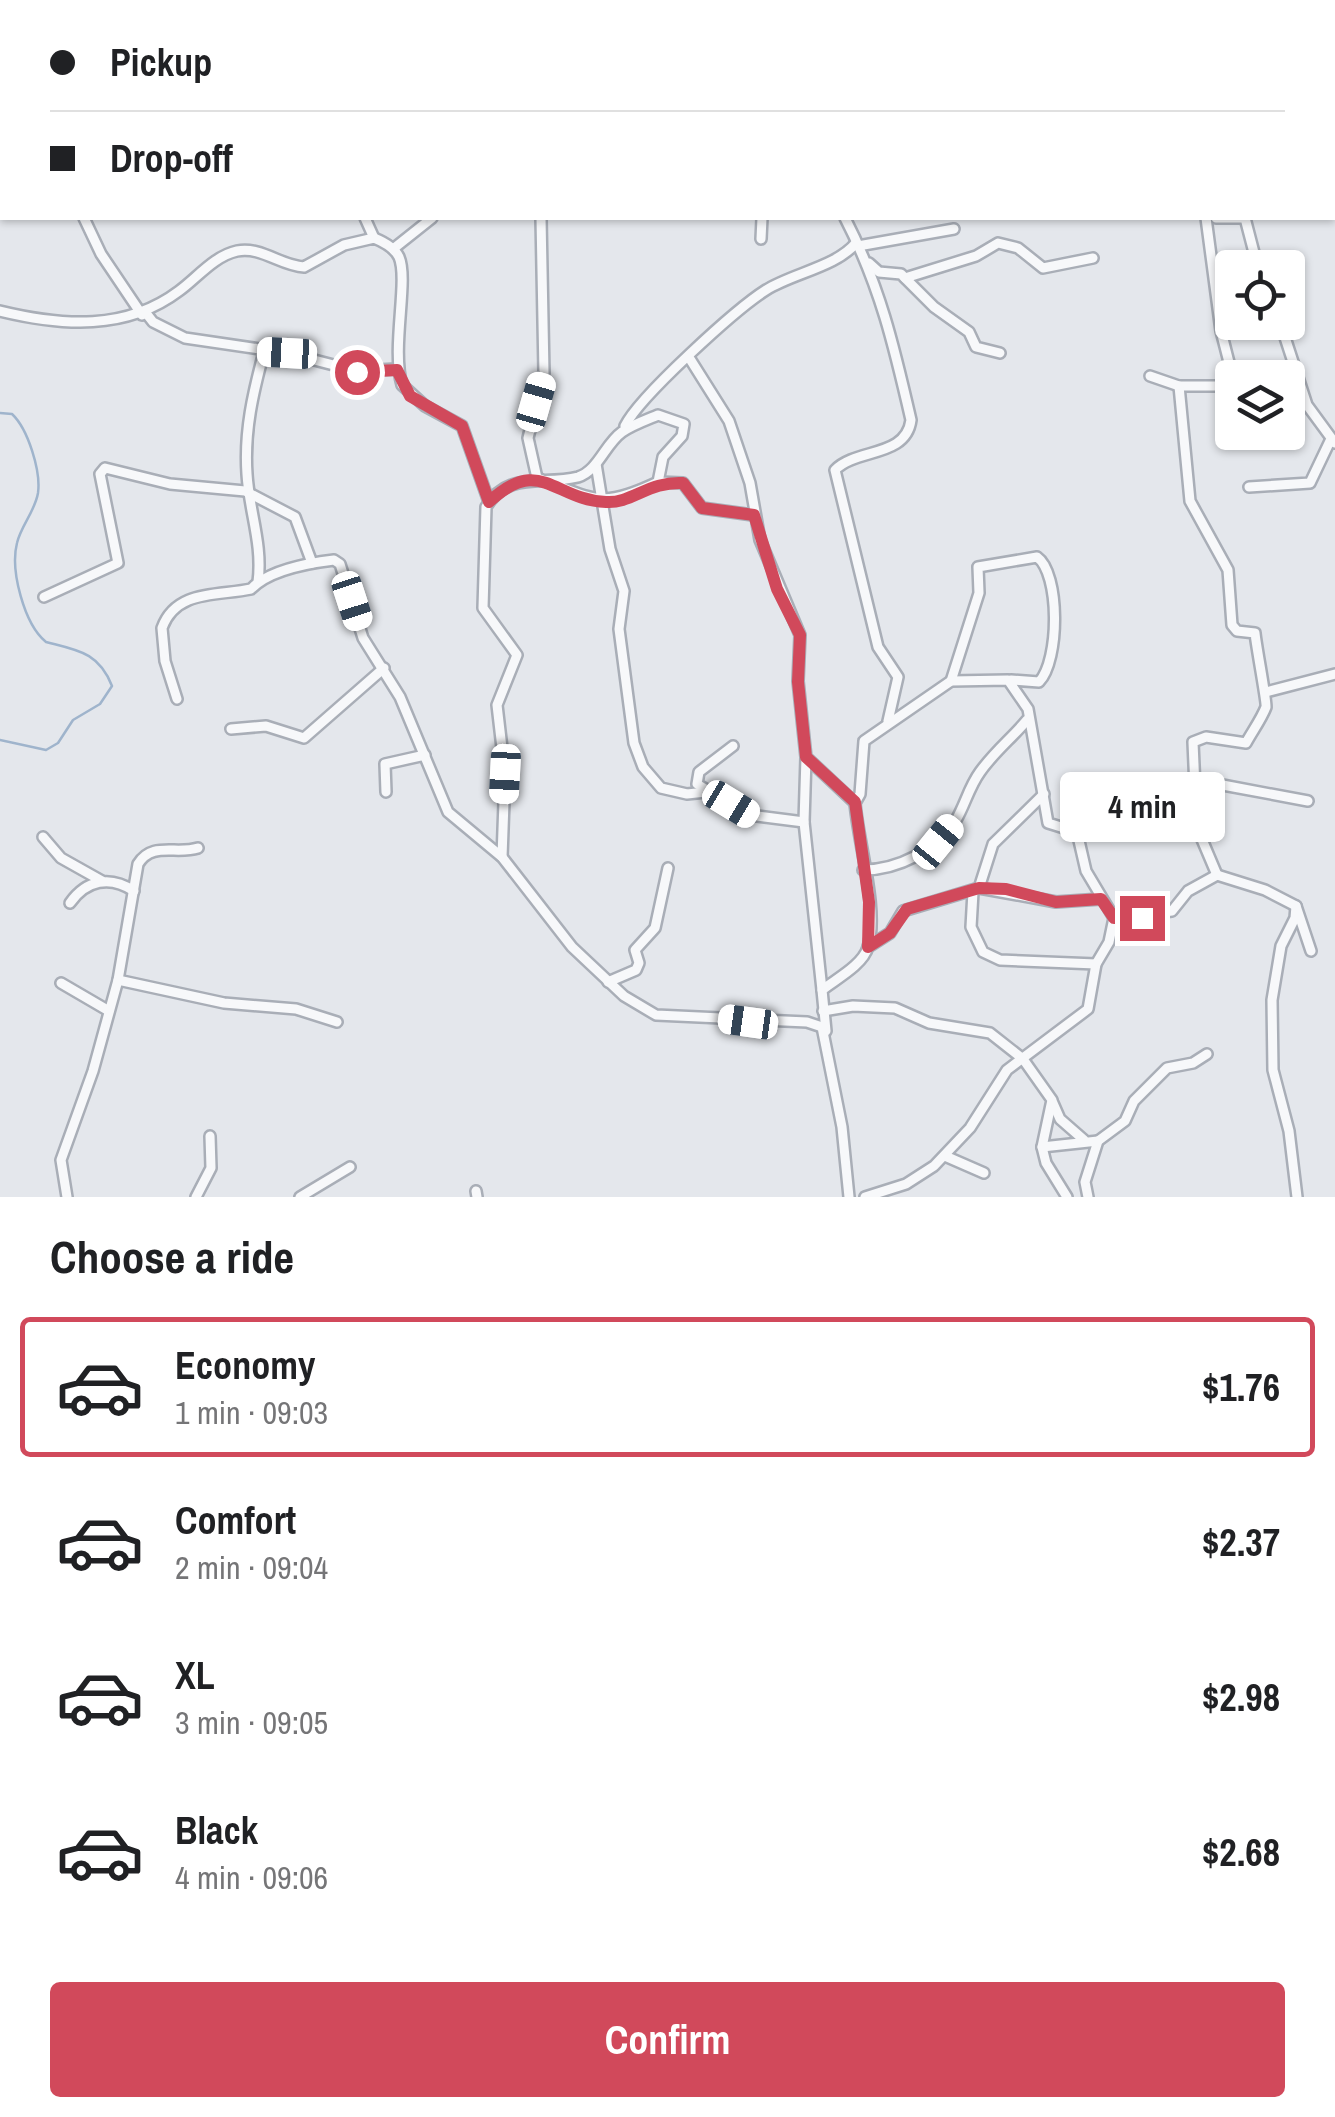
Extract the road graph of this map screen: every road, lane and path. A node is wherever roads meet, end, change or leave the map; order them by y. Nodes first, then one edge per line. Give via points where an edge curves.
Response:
1 (85, 220) edge
2 (367, 220) edge
3 (429, 220) edge
4 (541, 220) edge
5 (762, 220) edge
6 (846, 220) edge
7 (1206, 220) edge
8 (1246, 220) edge
9 (954, 229) dead end
10 (374, 238) junction
11 (761, 239) dead end
12 (857, 245) junction
13 (393, 249) junction
14 (1253, 250) edge
15 (1092, 258) dead end
16 (867, 260) junction
17 (905, 278) junction
18 (0, 311) edge
19 (144, 314) junction
20 (1286, 340) edge
21 (264, 352) junction
22 (1000, 353) dead end
23 (690, 359) junction
24 (1228, 360) edge
25 (397, 370) junction
26 (1150, 376) dead end
27 (1178, 386) junction
28 (1215, 386) edge
29 (625, 426) dead end
30 (1332, 442) edge
31 (596, 464) junction
32 (537, 478) junction
33 (658, 482) junction
34 (1248, 486) dead end
35 (250, 494) junction
36 (624, 498) junction
37 (489, 502) junction
38 (602, 502) junction
39 (754, 515) junction
40 (606, 522) junction
41 (312, 563) junction
42 (258, 582) junction
43 (44, 597) dead end
44 (384, 668) junction
45 (1335, 674) edge
46 (1008, 680) junction
47 (951, 681) junction
48 (1035, 684) junction
49 (1266, 692) junction
50 (177, 699) dead end
51 (1027, 715) junction
52 (886, 723) junction
53 (231, 728) dead end
54 (734, 746) dead end
55 (425, 755) junction
56 (806, 757) junction
57 (1195, 788) junction
58 (386, 792) dead end
59 (706, 792) junction
60 (1044, 794) junction
61 (1308, 801) dead end
62 (855, 802) junction
63 (804, 822) junction
64 (43, 837) dead end
65 (198, 848) dead end
66 (502, 857) junction
67 (668, 868) dead end
68 (863, 870) junction
69 (1217, 875) junction
70 (102, 882) junction
71 (976, 890) junction
72 (134, 891) junction
73 (1101, 899) junction
74 (70, 903) dead end
75 (1296, 906) junction
76 (1114, 918) junction
77 (868, 947) junction
78 (1311, 952) dead end
79 (1096, 964) junction
80 (118, 980) junction
81 (608, 982) junction
82 (61, 983) dead end
83 (822, 990) junction
84 (109, 1011) junction
85 (823, 1011) junction
86 (337, 1022) dead end
87 (826, 1039) junction
88 (1036, 1049) junction
89 (1207, 1054) dead end
90 (1023, 1059) junction
91 (1032, 1071) junction
92 (1052, 1100) junction
93 (210, 1136) dead end
94 (1084, 1140) junction
95 (1098, 1142) junction
96 (1042, 1147) junction
97 (945, 1156) junction
98 (350, 1168) dead end
99 (984, 1173) dead end
100 (67, 1197) edge
101 (196, 1197) edge
102 (300, 1197) edge
103 (849, 1197) edge
104 (866, 1197) edge
105 (1067, 1197) edge
106 (1088, 1197) edge
107 (1297, 1197) edge

1 - 19 street
2 - 10 street
3 - 13 street
4 - 32 street via 544,373 528,432
5 - 11 street
6 - 12 street
7 - 24 street
8 - 14 street
9 - 12 street
10 - 13 street
10 - 19 street via 344,245 304,267 250,250 227,254
12 - 16 street
12 - 23 street via 768,289
13 - 25 street via 401,265
15 - 17 street via 1044,268 1018,248 998,243
16 - 17 street via 879,272
16 - 52 street via 891,326 911,427 893,446 838,466 835,478 878,646 898,677
17 - 22 street via 970,332 976,347
18 - 19 street via 45,322
19 - 21 street via 186,338
20 - 30 street via 1307,405
21 - 25 street via 357,372
21 - 35 street via 248,413
23 - 29 street via 652,390
23 - 39 street via 729,421
25 - 37 street via 410,396 462,426
26 - 27 street
27 - 28 street
27 - 49 street via 1194,513 1228,570 1232,625 1255,634
30 - 34 street via 1310,483
31 - 32 street via 580,476
31 - 33 street via 627,429 658,415 682,421 682,436 664,457
31 - 38 street
32 - 37 street via 508,484
32 - 38 street
33 - 36 street
33 - 39 street via 683,483 702,508
35 - 41 street via 294,517
35 - 42 street
35 - 43 street via 101,469 118,563
36 - 38 street
36 - 40 street
37 - 66 street via 483,608 517,656 496,705 505,774
38 - 40 street
39 - 56 street via 777,589 800,635
40 - 59 street via 624,590 620,629 634,743 662,788
41 - 42 street
41 - 44 street via 340,564 363,638
42 - 50 street via 242,591 203,593 165,618 165,661
44 - 53 street via 304,738 266,726
44 - 55 street
45 - 49 street
46 - 47 street
46 - 48 street
46 - 51 street
47 - 48 street via 979,593 978,567 1034,557 1049,568 1056,635 1047,672
47 - 52 street
48 - 51 street
49 - 57 street via 1266,708 1246,743 1206,737 1193,742
51 - 60 street
51 - 68 street via 982,770 938,842 886,868
52 - 62 street via 864,741
54 - 59 street via 696,777
55 - 58 street via 384,764
55 - 66 street via 454,820
56 - 62 street
56 - 63 street
57 - 61 street via 1212,783
57 - 69 street via 1188,804
59 - 63 street via 748,815
60 - 71 street via 993,844
60 - 73 street via 1048,823 1077,832
62 - 68 street
63 - 83 street
64 - 70 street via 61,858
65 - 72 street via 144,854
66 - 81 street via 557,932
67 - 81 street via 655,928 635,950 636,970
68 - 77 street
69 - 75 street
69 - 76 street via 1188,891 1172,911
70 - 72 street
70 - 74 street via 81,888
71 - 73 street via 1006,889 1056,902
71 - 77 street via 907,909 890,933
71 - 79 street via 971,927 983,952 1000,960
72 - 80 street
73 - 76 street
75 - 78 street
75 - 107 street via 1272,1000 1272,1064
76 - 79 street via 1110,942
77 - 83 street
79 - 88 street via 1092,1004
80 - 84 street
80 - 86 street via 224,1003 296,1008
81 - 87 street via 656,1015 807,1022 822,1027
82 - 84 street
83 - 85 street
84 - 100 street via 61,1160
85 - 87 street
85 - 90 street via 905,1010 929,1024 990,1033
87 - 103 street
88 - 90 street
88 - 91 street
89 - 95 street via 1167,1068
90 - 91 street
90 - 97 street via 1007,1070
91 - 92 street
92 - 94 street via 1060,1119
92 - 96 street
93 - 101 street via 211,1168
94 - 95 street
94 - 96 street
95 - 106 street via 1085,1182
96 - 105 street
97 - 99 street
97 - 104 street via 914,1180
98 - 102 street

